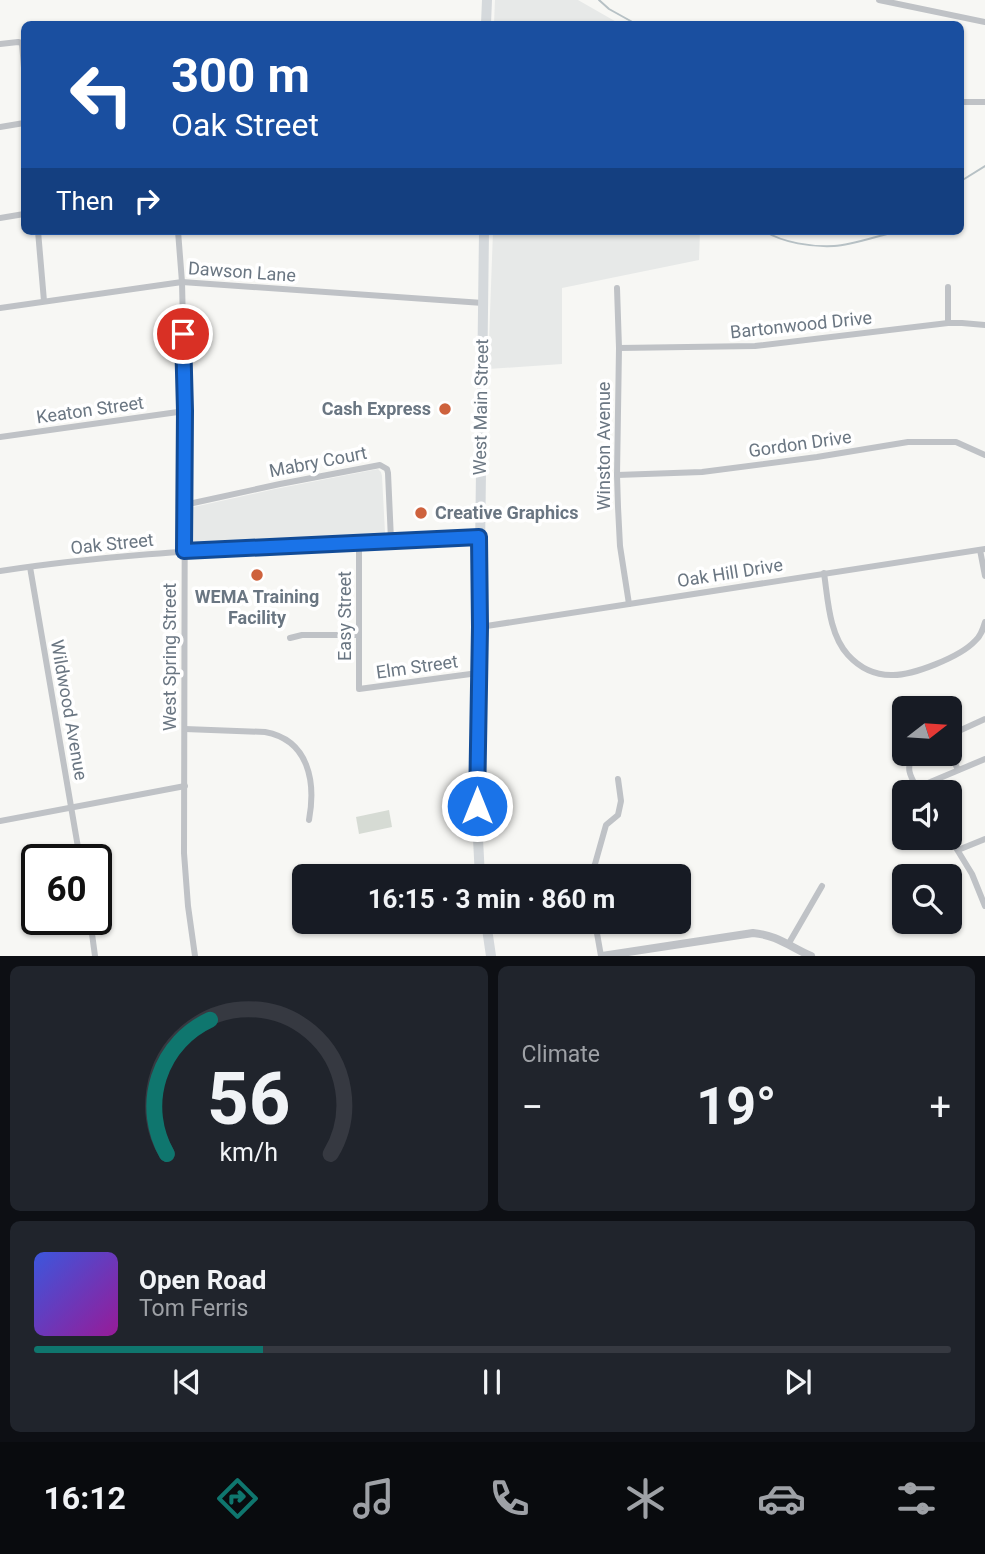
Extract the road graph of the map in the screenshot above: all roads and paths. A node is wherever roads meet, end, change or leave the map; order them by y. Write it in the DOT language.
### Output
graph roads {
  1 [pos="487,0"];
  2 [pos="879,0"];
  3 [pos="486,21"];
  4 [pos="985,22"];
  5 [pos="21,42"];
  6 [pos="0,44"];
  7 [pos="964,102"];
  8 [pos="985,103"];
  9 [pos="21,124"];
  10 [pos="0,127"];
  11 [pos="21,214"];
  12 [pos="0,218"];
  13 [pos="38,235"];
  14 [pos="177,235"];
  15 [pos="484,235"];
  16 [pos="182,282"];
  17 [pos="948,287"];
  18 [pos="617,288"];
  19 [pos="44,301"];
  20 [pos="483,303"];
  21 [pos="0,308"];
  22 [pos="948,323"];
  23 [pos="985,325"];
  24 [pos="619,348"];
  25 [pos="185,411"];
  26 [pos="0,437"];
  27 [pos="985,455"];
  28 [pos="617,475"];
  29 [pos="184,505"];
  30 [pos="479,537"];
  31 [pos="391,540"];
  32 [pos="359,542"];
  33 [pos="982,549"];
  34 [pos="184,551"];
  35 [pos="30,566"];
  36 [pos="0,571"];
  37 [pos="824,573"];
  38 [pos="985,576"];
  39 [pos="629,604"];
  40 [pos="985,622"];
  41 [pos="480,627"];
  42 [pos="359,635"];
  43 [pos="290,638"];
  44 [pos="478,673"];
  45 [pos="359,689"];
  46 [pos="985,719"];
  47 [pos="185,729"];
  48 [pos="962,730"];
  49 [pos="985,759"];
  50 [pos="956,766"];
  51 [pos="958,770"];
  52 [pos="618,779"];
  53 [pos="935,780"];
  54 [pos="184,786"];
  55 [pos="72,806"];
  56 [pos="309,820"];
  57 [pos="0,821"];
  58 [pos="985,839"];
  59 [pos="78,844"];
  60 [pos="962,848"];
  61 [pos="958,850"];
  62 [pos="479,864"];
  63 [pos="595,864"];
  64 [pos="822,886"];
  65 [pos="985,906"];
  66 [pos="488,934"];
  67 [pos="598,934"];
  68 [pos="92,935"];
  69 [pos="789,943"];
  70 [pos="95,956"];
  71 [pos="195,956"];
  72 [pos="491,956"];
  73 [pos="601,956"];
  74 [pos="811,956"];
  1 -- 3 [label="main road"];
  2 -- 4 [label="street"];
  5 -- 6 [label="street"];
  7 -- 8 [label="street"];
  9 -- 10 [label="street"];
  11 -- 12 [label="street"];
  13 -- 19 [label="street"];
  14 -- 16 [label="street, West Spring Street"];
  15 -- 20 [label="main road, West Main Street"];
  16 -- 19 [label="street, Dawson Lane"];
  16 -- 20 [label="street, Dawson Lane"];
  16 -- 25 [label="street, West Spring Street"];
  17 -- 22 [label="street"];
  18 -- 24 [label="street, Winston Avenue"];
  19 -- 21 [label="street, Dawson Lane"];
  20 -- 30 [label="main road, West Main Street"];
  22 -- 23 [label="street, Bartonwood Drive"];
  22 -- 24 [label="street, Bartonwood Drive"];
  24 -- 28 [label="street, Winston Avenue"];
  25 -- 26 [label="street, Keaton Street"];
  25 -- 29 [label="street, West Spring Street"];
  27 -- 28 [label="street, Gordon Drive"];
  28 -- 39 [label="street, Winston Avenue"];
  29 -- 31 [label="street, Mabry Court"];
  29 -- 34 [label="street, West Spring Street"];
  30 -- 31 [label="street, Oak Street"];
  30 -- 41 [label="main road, West Main Street"];
  31 -- 32 [label="street, Oak Street"];
  32 -- 34 [label="street, Oak Street"];
  32 -- 42 [label="street, Easy Street"];
  33 -- 37 [label="street, Oak Hill Drive"];
  33 -- 38 [label="street"];
  34 -- 35 [label="street, Oak Street"];
  34 -- 47 [label="street, West Spring Street"];
  35 -- 36 [label="street, Oak Street"];
  35 -- 55 [label="street, Wildwood Avenue"];
  37 -- 39 [label="street, Oak Hill Drive"];
  37 -- 40 [label="street"];
  39 -- 41 [label="street, Oak Hill Drive"];
  41 -- 44 [label="main road, West Main Street"];
  42 -- 43 [label="street"];
  42 -- 45 [label="street, Easy Street"];
  44 -- 45 [label="street, Elm Street"];
  44 -- 62 [label="main road, West Main Street"];
  46 -- 48 [label="street"];
  47 -- 54 [label="street, West Spring Street"];
  47 -- 56 [label="street"];
  49 -- 51 [label="street"];
  50 -- 51 [label="street"];
  51 -- 53 [label="street"];
  52 -- 63 [label="street"];
  54 -- 55 [label="street"];
  54 -- 71 [label="street, West Spring Street"];
  55 -- 57 [label="street"];
  55 -- 59 [label="street, Wildwood Avenue"];
  58 -- 60 [label="street"];
  61 -- 65 [label="street"];
  64 -- 69 [label="street"];
  66 -- 72 [label="main road"];
  67 -- 73 [label="street"];
  68 -- 70 [label="street"];
  69 -- 73 [label="street"];
  69 -- 74 [label="street"];
}
